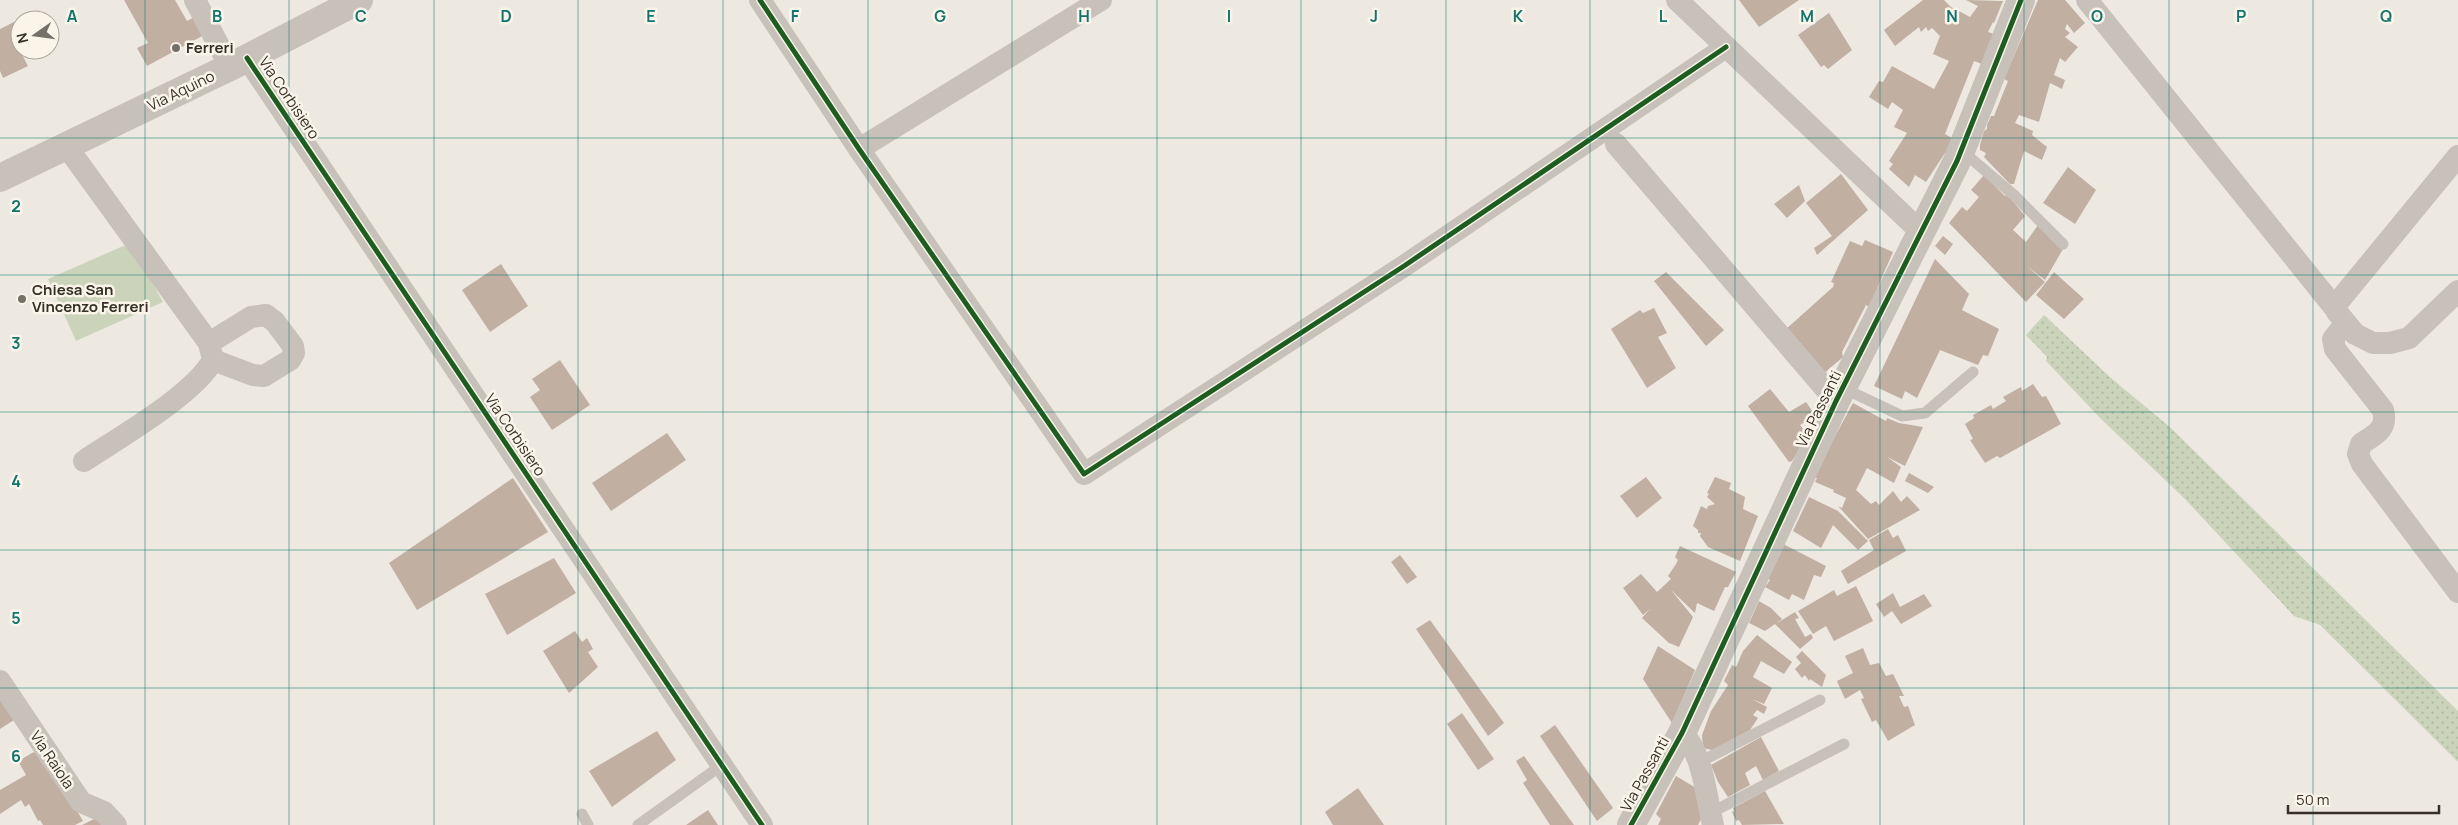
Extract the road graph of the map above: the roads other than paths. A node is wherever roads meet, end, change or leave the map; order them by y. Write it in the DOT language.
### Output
graph roads {
  1 [pos="195,0"];
  2 [pos="359,0"];
  3 [pos="760,0"];
  4 [pos="1101,0"];
  5 [pos="1677,0"];
  6 [pos="2021,0"];
  7 [pos="2087,0"];
  8 [pos="1726,47"];
  9 [pos="238,63"];
  10 [pos="1616,144"];
  11 [pos="67,147"];
  12 [pos="860,149"];
  13 [pos="1961,150"];
  14 [pos="2458,156"];
  15 [pos="0,178"];
  16 [pos="1921,232"];
  17 [pos="2064,244"];
  18 [pos="2458,291"];
  19 [pos="2340,315"];
  20 [pos="1973,372"];
  21 [pos="1840,394"];
  22 [pos="84,461"];
  23 [pos="2458,592"];
  24 [pos="0,681"];
  25 [pos="1820,700"];
  26 [pos="1682,733"];
  27 [pos="1844,744"];
  28 [pos="1698,762"];
  29 [pos="722,765"];
  30 [pos="582,814"];
  31 [pos="1711,818"];
  32 [pos="116,825"];
  33 [pos="588,825"];
  34 [pos="638,825"];
  35 [pos="762,825"];
  36 [pos="1631,825"];
  1 -- 9 [label="street, Via Corbisiero"];
  2 -- 9 [label="street, Via Aquino"];
  3 -- 12 [label="street"];
  4 -- 12 [label="street"];
  5 -- 8 [label="street"];
  6 -- 13 [label="street, Via Passanti"];
  7 -- 19 [label="street"];
  8 -- 12 [label="street"];
  8 -- 16 [label="street"];
  9 -- 11 [label="street, Via Aquino"];
  9 -- 29 [label="street, Via Corbisiero"];
  10 -- 21 [label="street"];
  11 -- 15 [label="street, Via Aquino"];
  11 -- 22 [label="street"];
  13 -- 16 [label="street, Via Passanti"];
  13 -- 17 [label="lane"];
  14 -- 19 [label="street"];
  16 -- 21 [label="street, Via Passanti"];
  18 -- 19 [label="street"];
  19 -- 23 [label="street"];
  20 -- 21 [label="lane"];
  21 -- 26 [label="street, Via Passanti"];
  24 -- 32 [label="street, Via Raiola"];
  25 -- 28 [label="lane"];
  26 -- 28 [label="street"];
  26 -- 36 [label="street, Via Passanti"];
  27 -- 31 [label="lane"];
  28 -- 31 [label="street"];
  29 -- 34 [label="lane"];
  29 -- 35 [label="street, Via Corbisiero"];
  30 -- 33 [label="lane"];
}
